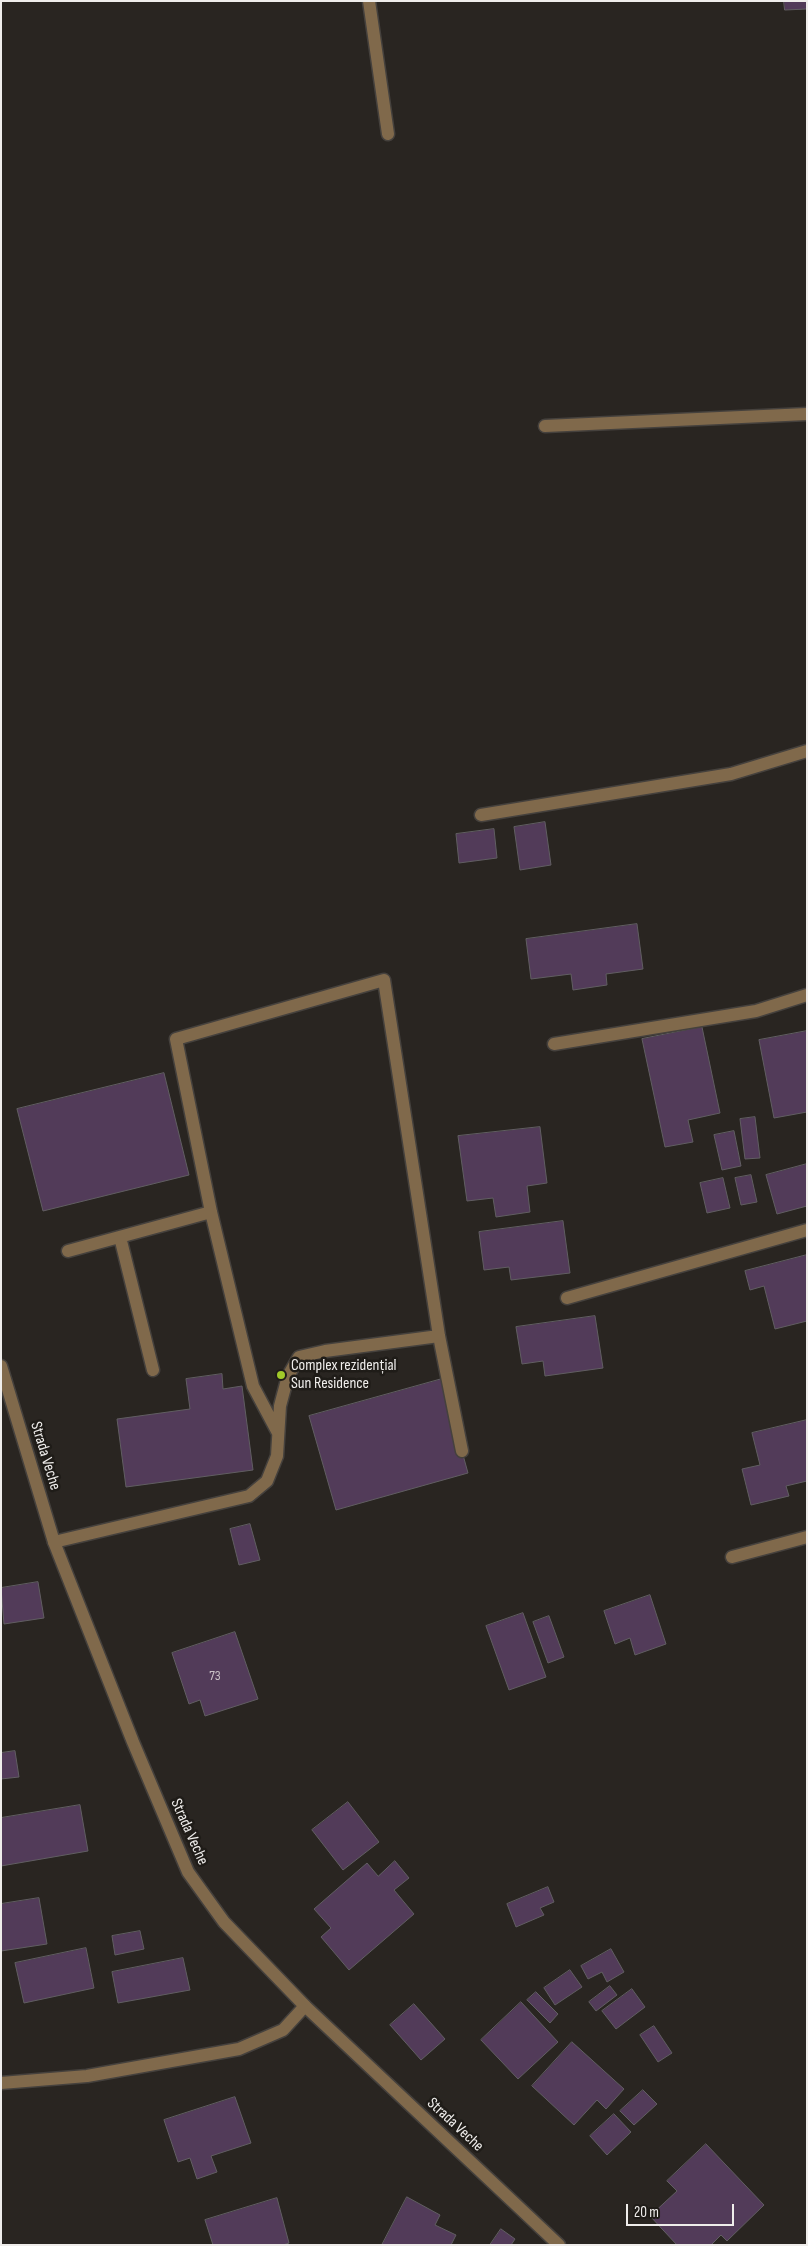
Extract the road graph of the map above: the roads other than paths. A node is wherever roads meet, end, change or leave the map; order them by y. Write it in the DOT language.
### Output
graph roads {
  1 [pos="369,1"];
  2 [pos="388,134"];
  3 [pos="807,414"];
  4 [pos="545,426"];
  5 [pos="807,751"];
  6 [pos="481,815"];
  7 [pos="807,995"];
  8 [pos="554,1044"];
  9 [pos="212,1212"];
  10 [pos="807,1230"];
  11 [pos="120,1237"];
  12 [pos="68,1251"];
  13 [pos="567,1298"];
  14 [pos="439,1336"];
  15 [pos="1,1366"];
  16 [pos="154,1370"];
  17 [pos="278,1433"];
  18 [pos="462,1451"];
  19 [pos="807,1537"];
  20 [pos="54,1542"];
  21 [pos="732,1558"];
  22 [pos="305,2006"];
  23 [pos="1,2083"];
  24 [pos="559,2245"];
  1 -- 2 [label="street"];
  3 -- 4 [label="street"];
  5 -- 6 [label="street"];
  7 -- 8 [label="street"];
  9 -- 11 [label="street"];
  9 -- 14 [label="street"];
  9 -- 17 [label="street"];
  10 -- 13 [label="street"];
  11 -- 12 [label="street"];
  11 -- 16 [label="street"];
  14 -- 17 [label="street"];
  14 -- 18 [label="street"];
  15 -- 20 [label="street, Strada Veche"];
  17 -- 20 [label="street"];
  19 -- 21 [label="street"];
  20 -- 22 [label="street, Strada Veche"];
  22 -- 23 [label="street"];
  22 -- 24 [label="street, Strada Veche"];
}
